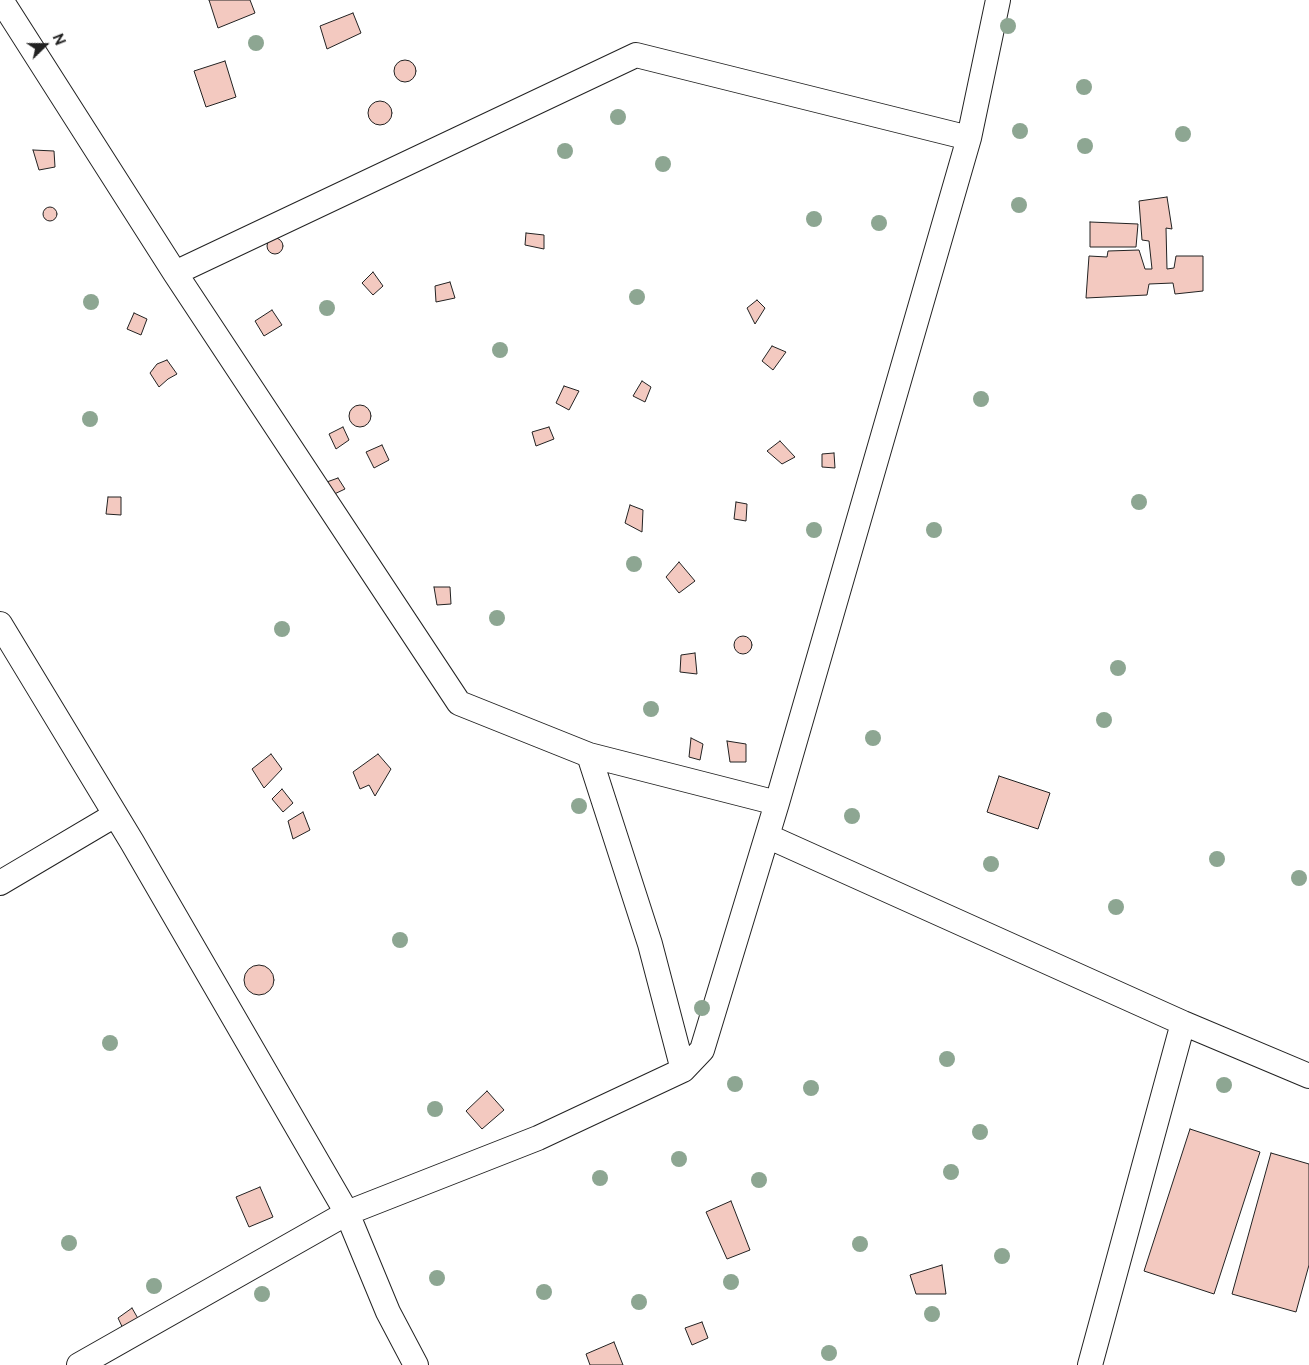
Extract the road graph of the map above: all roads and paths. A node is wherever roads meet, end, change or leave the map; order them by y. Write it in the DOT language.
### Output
graph roads {
  1 [pos="1,0"];
  2 [pos="998,0"];
  3 [pos="969,138"];
  4 [pos="175,272"];
  5 [pos="0,624"];
  6 [pos="589,755"];
  7 [pos="777,803"];
  8 [pos="115,815"];
  9 [pos="767,836"];
  10 [pos="0,882"];
  11 [pos="1183,1022"];
  12 [pos="683,1070"];
  13 [pos="1309,1076"];
  14 [pos="347,1212"];
  15 [pos="79,1365"];
  16 [pos="416,1365"];
  17 [pos="1090,1365"];
  1 -- 4 [label="street"];
  2 -- 3 [label="street"];
  3 -- 4 [label="street"];
  3 -- 7 [label="street"];
  4 -- 6 [label="street"];
  5 -- 8 [label="street"];
  6 -- 7 [label="street"];
  6 -- 12 [label="street"];
  7 -- 9 [label="street"];
  8 -- 10 [label="street"];
  8 -- 14 [label="street"];
  9 -- 11 [label="street"];
  9 -- 12 [label="street"];
  11 -- 13 [label="street"];
  11 -- 17 [label="street"];
  12 -- 14 [label="street"];
  14 -- 15 [label="street"];
  14 -- 16 [label="street"];
}
